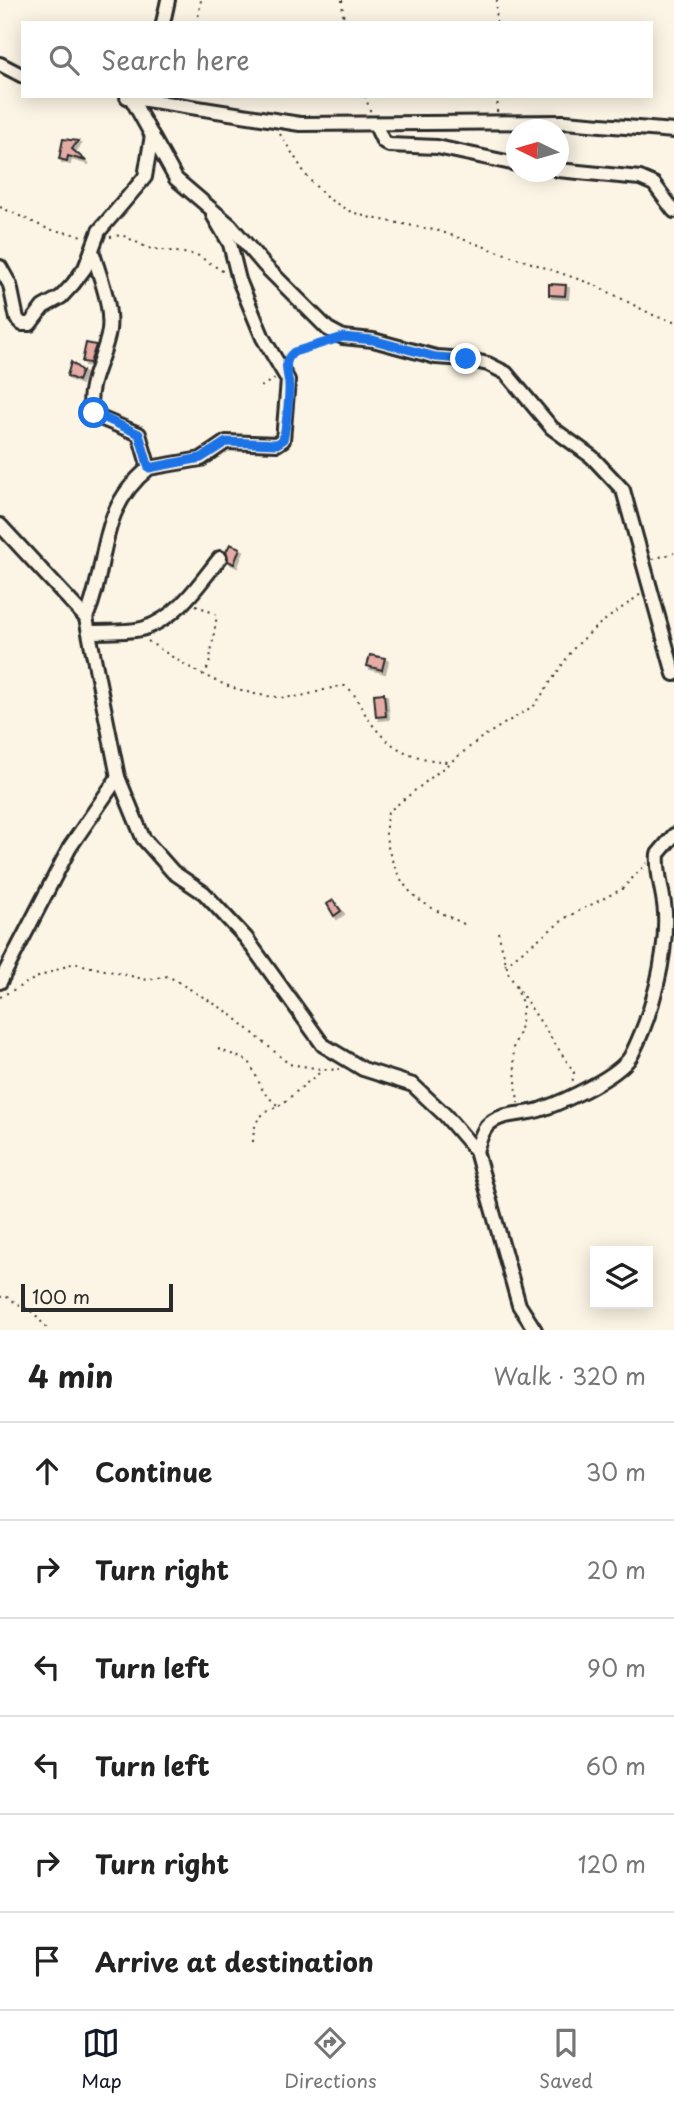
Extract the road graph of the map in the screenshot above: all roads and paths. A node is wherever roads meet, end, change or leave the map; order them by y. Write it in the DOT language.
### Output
graph roads {
  1 [pos="168,0"];
  2 [pos="201,0"];
  3 [pos="342,0"];
  4 [pos="498,0"];
  5 [pos="163,21"];
  6 [pos="197,21"];
  7 [pos="344,21"];
  8 [pos="496,21"];
  9 [pos="0,64"];
  10 [pos="21,75"];
  11 [pos="129,98"];
  12 [pos="134,98"];
  13 [pos="366,98"];
  14 [pos="498,98"];
  15 [pos="272,121"];
  16 [pos="496,123"];
  17 [pos="375,124"];
  18 [pos="674,131"];
  19 [pos="152,135"];
  20 [pos="506,162"];
  21 [pos="569,171"];
  22 [pos="205,203"];
  23 [pos="0,207"];
  24 [pos="674,211"];
  25 [pos="96,236"];
  26 [pos="92,250"];
  27 [pos="0,267"];
  28 [pos="239,280"];
  29 [pos="674,321"];
  30 [pos="343,337"];
  31 [pos="285,372"];
  32 [pos="261,387"];
  33 [pos="149,468"];
  34 [pos="0,525"];
  35 [pos="674,553"];
  36 [pos="220,558"];
  37 [pos="642,563"];
  38 [pos="650,587"];
  39 [pos="186,601"];
  40 [pos="86,618"];
  41 [pos="90,632"];
  42 [pos="141,636"];
  43 [pos="674,674"];
  44 [pos="204,676"];
  45 [pos="450,762"];
  46 [pos="118,777"];
  47 [pos="674,835"];
  48 [pos="658,854"];
  49 [pos="464,924"];
  50 [pos="498,932"];
  51 [pos="505,966"];
  52 [pos="0,982"];
  53 [pos="516,985"];
  54 [pos="0,998"];
  55 [pos="218,1049"];
  56 [pos="355,1065"];
  57 [pos="324,1070"];
  58 [pos="559,1102"];
  59 [pos="278,1105"];
  60 [pos="519,1113"];
  61 [pos="253,1142"];
  62 [pos="476,1151"];
  63 [pos="0,1297"];
  64 [pos="49,1330"];
  65 [pos="536,1330"];
  1 -- 5 [label="street"];
  2 -- 6 [label="path"];
  3 -- 7 [label="path"];
  4 -- 8 [label="path"];
  9 -- 10 [label="street"];
  11 -- 19 [label="street"];
  12 -- 15 [label="street"];
  13 -- 17 [label="path"];
  14 -- 16 [label="path"];
  15 -- 17 [label="street"];
  15 -- 29 [label="path"];
  16 -- 17 [label="street"];
  16 -- 18 [label="street"];
  17 -- 20 [label="street"];
  19 -- 22 [label="street"];
  19 -- 25 [label="street"];
  21 -- 24 [label="street"];
  22 -- 28 [label="street"];
  22 -- 30 [label="street"];
  23 -- 25 [label="path"];
  25 -- 26 [label="street"];
  25 -- 28 [label="path"];
  26 -- 27 [label="street"];
  26 -- 33 [label="street"];
  28 -- 31 [label="street"];
  30 -- 31 [label="path"];
  30 -- 37 [label="street"];
  31 -- 32 [label="path"];
  31 -- 33 [label="street"];
  33 -- 40 [label="street"];
  34 -- 40 [label="street"];
  35 -- 37 [label="path"];
  36 -- 39 [label="street"];
  37 -- 38 [label="street"];
  38 -- 43 [label="street"];
  38 -- 45 [label="path"];
  39 -- 41 [label="street"];
  39 -- 44 [label="path"];
  40 -- 41 [label="street"];
  41 -- 46 [label="street"];
  42 -- 44 [label="path"];
  44 -- 45 [label="path"];
  45 -- 49 [label="path"];
  46 -- 52 [label="street"];
  46 -- 56 [label="street"];
  47 -- 48 [label="street"];
  48 -- 51 [label="path"];
  48 -- 58 [label="street"];
  50 -- 51 [label="path"];
  51 -- 53 [label="path"];
  53 -- 58 [label="path"];
  53 -- 60 [label="path"];
  54 -- 57 [label="path"];
  55 -- 59 [label="path"];
  56 -- 57 [label="path"];
  56 -- 62 [label="street"];
  57 -- 59 [label="path"];
  58 -- 60 [label="street"];
  59 -- 61 [label="path"];
  60 -- 62 [label="street"];
  62 -- 65 [label="street"];
  63 -- 64 [label="path"];
}
